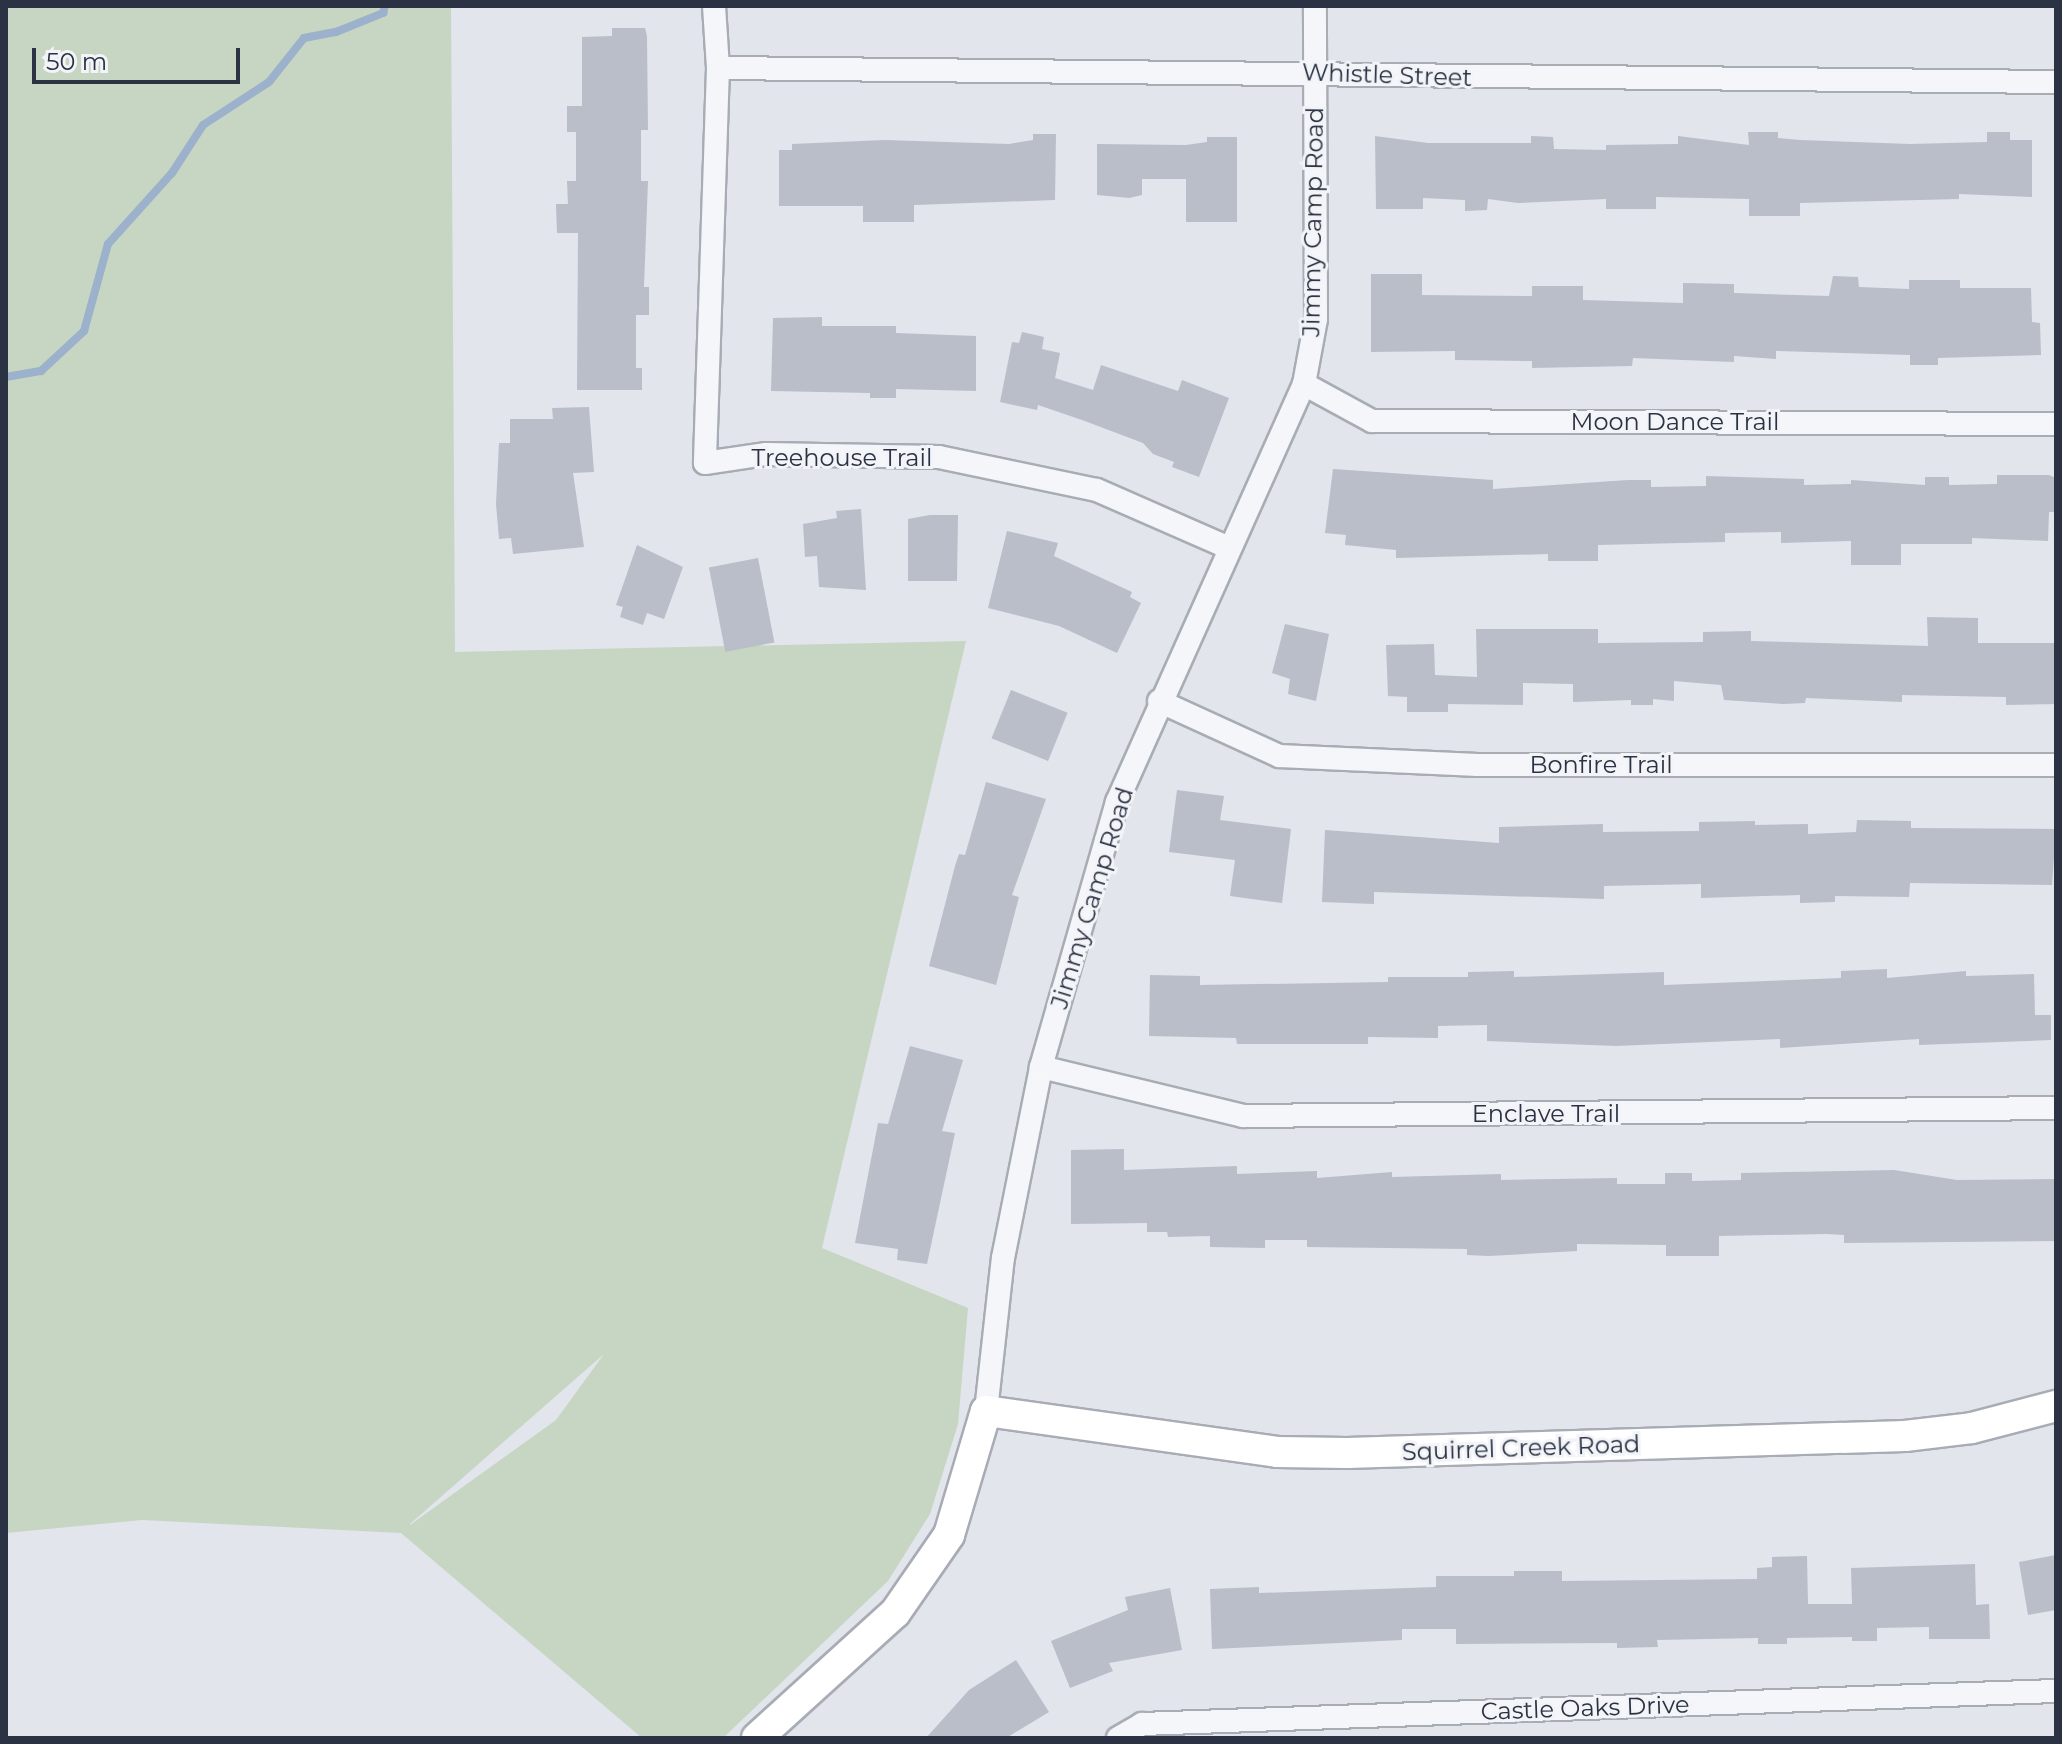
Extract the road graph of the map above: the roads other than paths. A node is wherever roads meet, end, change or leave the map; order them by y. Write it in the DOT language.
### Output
graph roads {
  1 [pos="714,6"];
  2 [pos="1315,6"];
  3 [pos="718,68"];
  4 [pos="1315,71"];
  5 [pos="2056,82"];
  6 [pos="1304,384"];
  7 [pos="2056,424"];
  8 [pos="1229,548"];
  9 [pos="1159,701"];
  10 [pos="2056,765"];
  11 [pos="1041,1067"];
  12 [pos="2056,1108"];
  13 [pos="2056,1406"];
  14 [pos="986,1411"];
  15 [pos="2056,1691"];
  16 [pos="757,1738"];
  17 [pos="1118,1738"];
  1 -- 3 [label="street, Treehouse Trail"];
  2 -- 4 [label="street, Jimmy Camp Road"];
  3 -- 4 [label="street, Whistle Street"];
  3 -- 8 [label="street, Treehouse Trail"];
  4 -- 5 [label="street, Whistle Street"];
  4 -- 6 [label="street, Jimmy Camp Road"];
  6 -- 7 [label="street, Moon Dance Trail"];
  6 -- 8 [label="street, Jimmy Camp Road"];
  8 -- 9 [label="street, Jimmy Camp Road"];
  9 -- 10 [label="street, Bonfire Trail"];
  9 -- 11 [label="street, Jimmy Camp Road"];
  11 -- 12 [label="street, Enclave Trail"];
  11 -- 14 [label="street, Jimmy Camp Road"];
  13 -- 14 [label="street, Squirrel Creek Road"];
  14 -- 16 [label="street, Jimmy Camp Road"];
  15 -- 17 [label="street, Castle Oaks Drive"];
}
